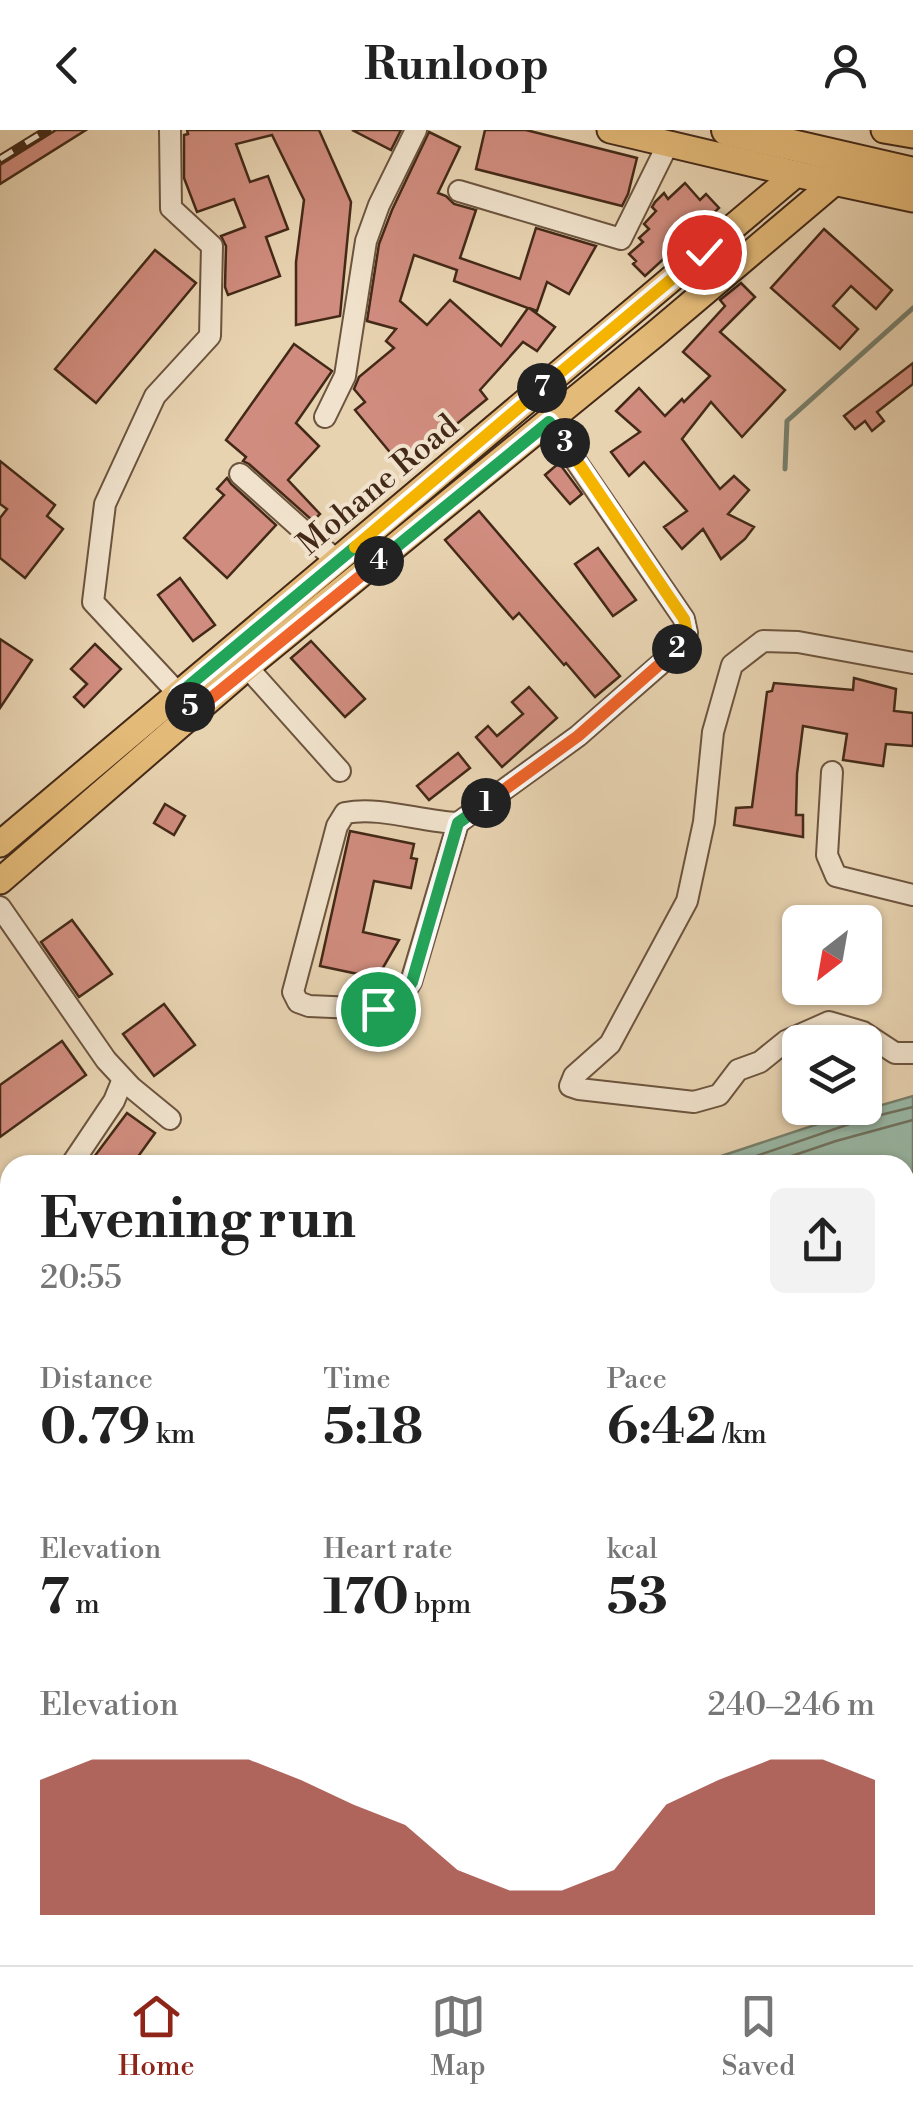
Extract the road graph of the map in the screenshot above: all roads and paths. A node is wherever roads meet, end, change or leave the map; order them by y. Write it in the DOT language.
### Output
graph roads {
  1 [pos="170,130"];
  2 [pos="416,130"];
  3 [pos="610,130"];
  4 [pos="727,130"];
  5 [pos="795,130"];
  6 [pos="903,137"];
  7 [pos="675,145"];
  8 [pos="913,172"];
  9 [pos="796,174"];
  10 [pos="836,182"];
  11 [pos="460,191"];
  12 [pos="913,199"];
  13 [pos="640,221"];
  14 [pos="324,417"];
  15 [pos="549,422"];
  16 [pos="240,474"];
  17 [pos="337,562"];
  18 [pos="913,663"];
  19 [pos="247,668"];
  20 [pos="187,703"];
  21 [pos="340,771"];
  22 [pos="832,772"];
  23 [pos="458,823"];
  24 [pos="0,844"];
  25 [pos="0,881"];
  26 [pos="913,895"];
  27 [pos="0,907"];
  28 [pos="913,1053"];
  29 [pos="123,1080"];
  30 [pos="170,1119"];
  31 [pos="78,1155"];
  1 -- 20 [label="street"];
  2 -- 14 [label="street"];
  3 -- 7 [label="main road"];
  4 -- 8 [label="highway"];
  5 -- 6 [label="highway"];
  7 -- 9 [label="main road"];
  7 -- 11 [label="street"];
  7 -- 13 [label="street"];
  9 -- 10 [label="main road"];
  9 -- 17 [label="main road, Mohane Road"];
  10 -- 12 [label="main road"];
  10 -- 15 [label="main road, Mohane Road"];
  15 -- 19 [label="main road, Mohane Road"];
  15 -- 23 [label="street"];
  16 -- 17 [label="street"];
  17 -- 20 [label="main road, Mohane Road"];
  18 -- 28 [label="street"];
  19 -- 20 [label="main road, Mohane Road"];
  19 -- 21 [label="street"];
  20 -- 24 [label="main road, Mohane Road"];
  20 -- 25 [label="main road, Mohane Road"];
  22 -- 26 [label="street"];
  23 -- 23 [label="street"];
  27 -- 29 [label="street"];
  29 -- 30 [label="street"];
  29 -- 31 [label="street"];
}
